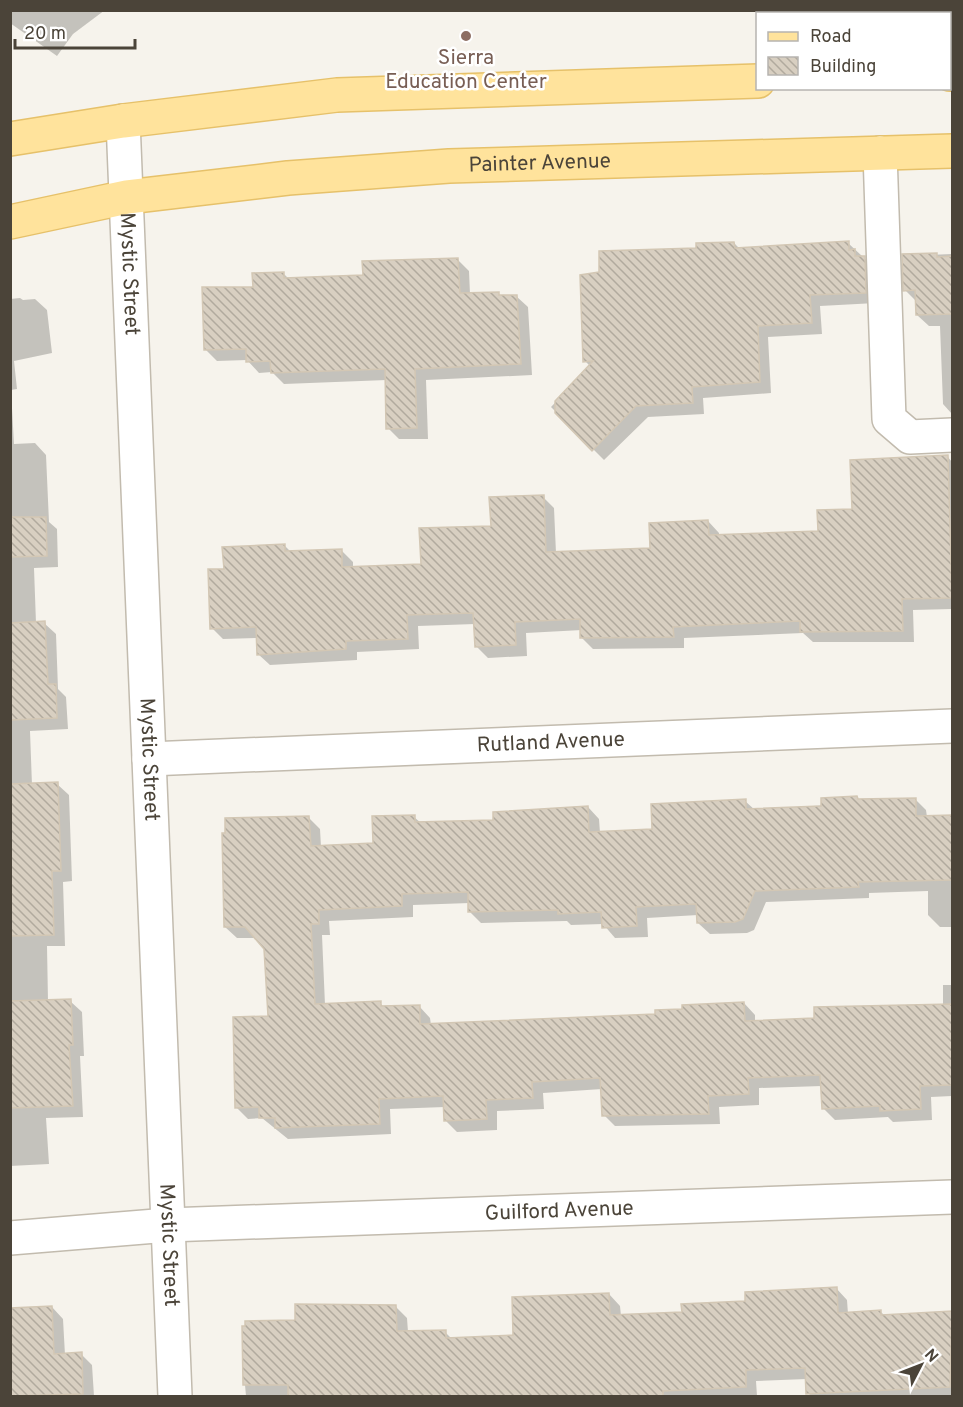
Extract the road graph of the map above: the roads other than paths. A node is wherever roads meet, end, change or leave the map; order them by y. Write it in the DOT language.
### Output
graph roads {
  1 [pos="756,81"];
  2 [pos="123,121"];
  3 [pos="10,139"];
  4 [pos="952,151"];
  5 [pos="880,153"];
  6 [pos="127,197"];
  7 [pos="10,222"];
  8 [pos="952,435"];
  9 [pos="952,726"];
  10 [pos="150,759"];
  11 [pos="952,1197"];
  12 [pos="168,1225"];
  13 [pos="10,1238"];
  14 [pos="175,1396"];
  1 -- 2 [label="main road"];
  2 -- 3 [label="main road"];
  2 -- 6 [label="street, Mystic Street"];
  4 -- 5 [label="main road, Painter Avenue"];
  5 -- 6 [label="main road, Painter Avenue"];
  5 -- 8 [label="street"];
  6 -- 7 [label="main road, Painter Avenue"];
  6 -- 10 [label="street, Mystic Street"];
  9 -- 10 [label="street, Rutland Avenue"];
  10 -- 12 [label="street, Mystic Street"];
  11 -- 12 [label="street, Guilford Avenue"];
  12 -- 13 [label="street, Guilford Avenue"];
  12 -- 14 [label="street, Mystic Street"];
}
